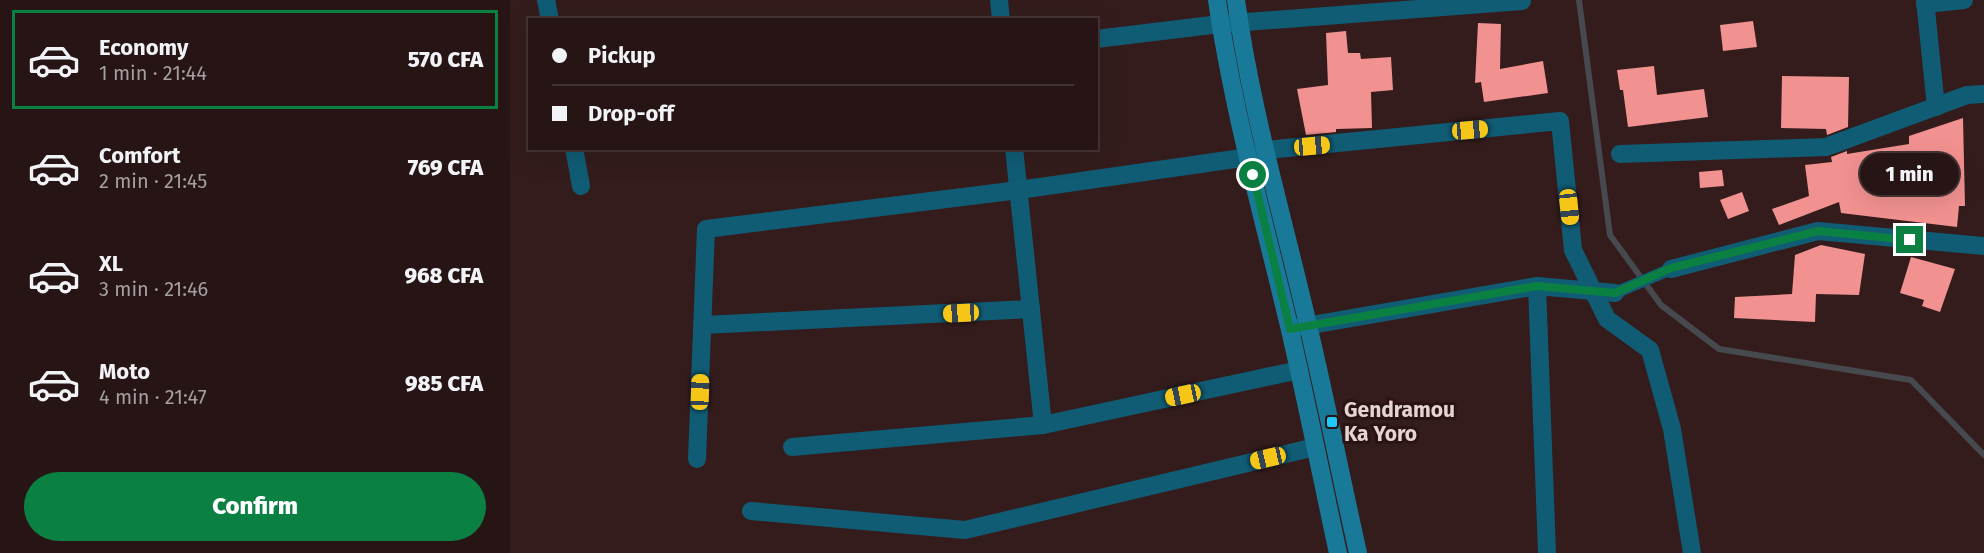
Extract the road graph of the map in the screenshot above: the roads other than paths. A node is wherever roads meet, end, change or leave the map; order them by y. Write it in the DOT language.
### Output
graph roads {
  1 [pos="546,0"];
  2 [pos="999,0"];
  3 [pos="1217,0"];
  4 [pos="1236,0"];
  5 [pos="1964,0"];
  6 [pos="1522,1"];
  7 [pos="1925,2"];
  8 [pos="550,18"];
  9 [pos="1001,18"];
  10 [pos="1239,23"];
  11 [pos="1220,24"];
  12 [pos="1098,39"];
  13 [pos="1984,94"];
  14 [pos="1936,107"];
  15 [pos="574,150"];
  16 [pos="1014,150"];
  17 [pos="1266,150"];
  18 [pos="1620,154"];
  19 [pos="1248,157"];
  20 [pos="580,186"];
  21 [pos="1019,190"];
  22 [pos="1984,246"];
  23 [pos="1671,268"];
  24 [pos="1537,286"];
  25 [pos="1593,291"];
  26 [pos="1615,293"];
  27 [pos="1031,309"];
  28 [pos="703,325"];
  29 [pos="1308,325"];
  30 [pos="1290,329"];
  31 [pos="1299,370"];
  32 [pos="1043,425"];
  33 [pos="792,447"];
  34 [pos="1315,447"];
  35 [pos="697,459"];
  36 [pos="751,511"];
  37 [pos="1338,553"];
  38 [pos="1358,553"];
  39 [pos="1547,553"];
  40 [pos="1692,553"];
  1 -- 8 [label="street"];
  2 -- 9 [label="street"];
  3 -- 11 [label="main road"];
  4 -- 10 [label="main road"];
  5 -- 7 [label="street"];
  6 -- 10 [label="street"];
  7 -- 14 [label="street"];
  10 -- 11 [label="street"];
  10 -- 17 [label="main road"];
  11 -- 12 [label="street"];
  11 -- 19 [label="main road"];
  13 -- 14 [label="street"];
  14 -- 18 [label="street"];
  15 -- 20 [label="street"];
  16 -- 21 [label="street"];
  17 -- 19 [label="street"];
  17 -- 25 [label="street"];
  17 -- 29 [label="main road"];
  19 -- 21 [label="street"];
  19 -- 30 [label="main road"];
  21 -- 27 [label="street"];
  21 -- 28 [label="street"];
  22 -- 23 [label="street"];
  23 -- 26 [label="lane"];
  24 -- 25 [label="street"];
  24 -- 29 [label="street"];
  24 -- 39 [label="street"];
  25 -- 26 [label="street"];
  25 -- 40 [label="street"];
  27 -- 28 [label="street"];
  27 -- 32 [label="street"];
  28 -- 35 [label="street"];
  29 -- 30 [label="street"];
  29 -- 38 [label="main road"];
  30 -- 31 [label="main road"];
  31 -- 32 [label="street"];
  31 -- 34 [label="main road"];
  32 -- 33 [label="street"];
  34 -- 36 [label="street"];
  34 -- 37 [label="main road"];
}
